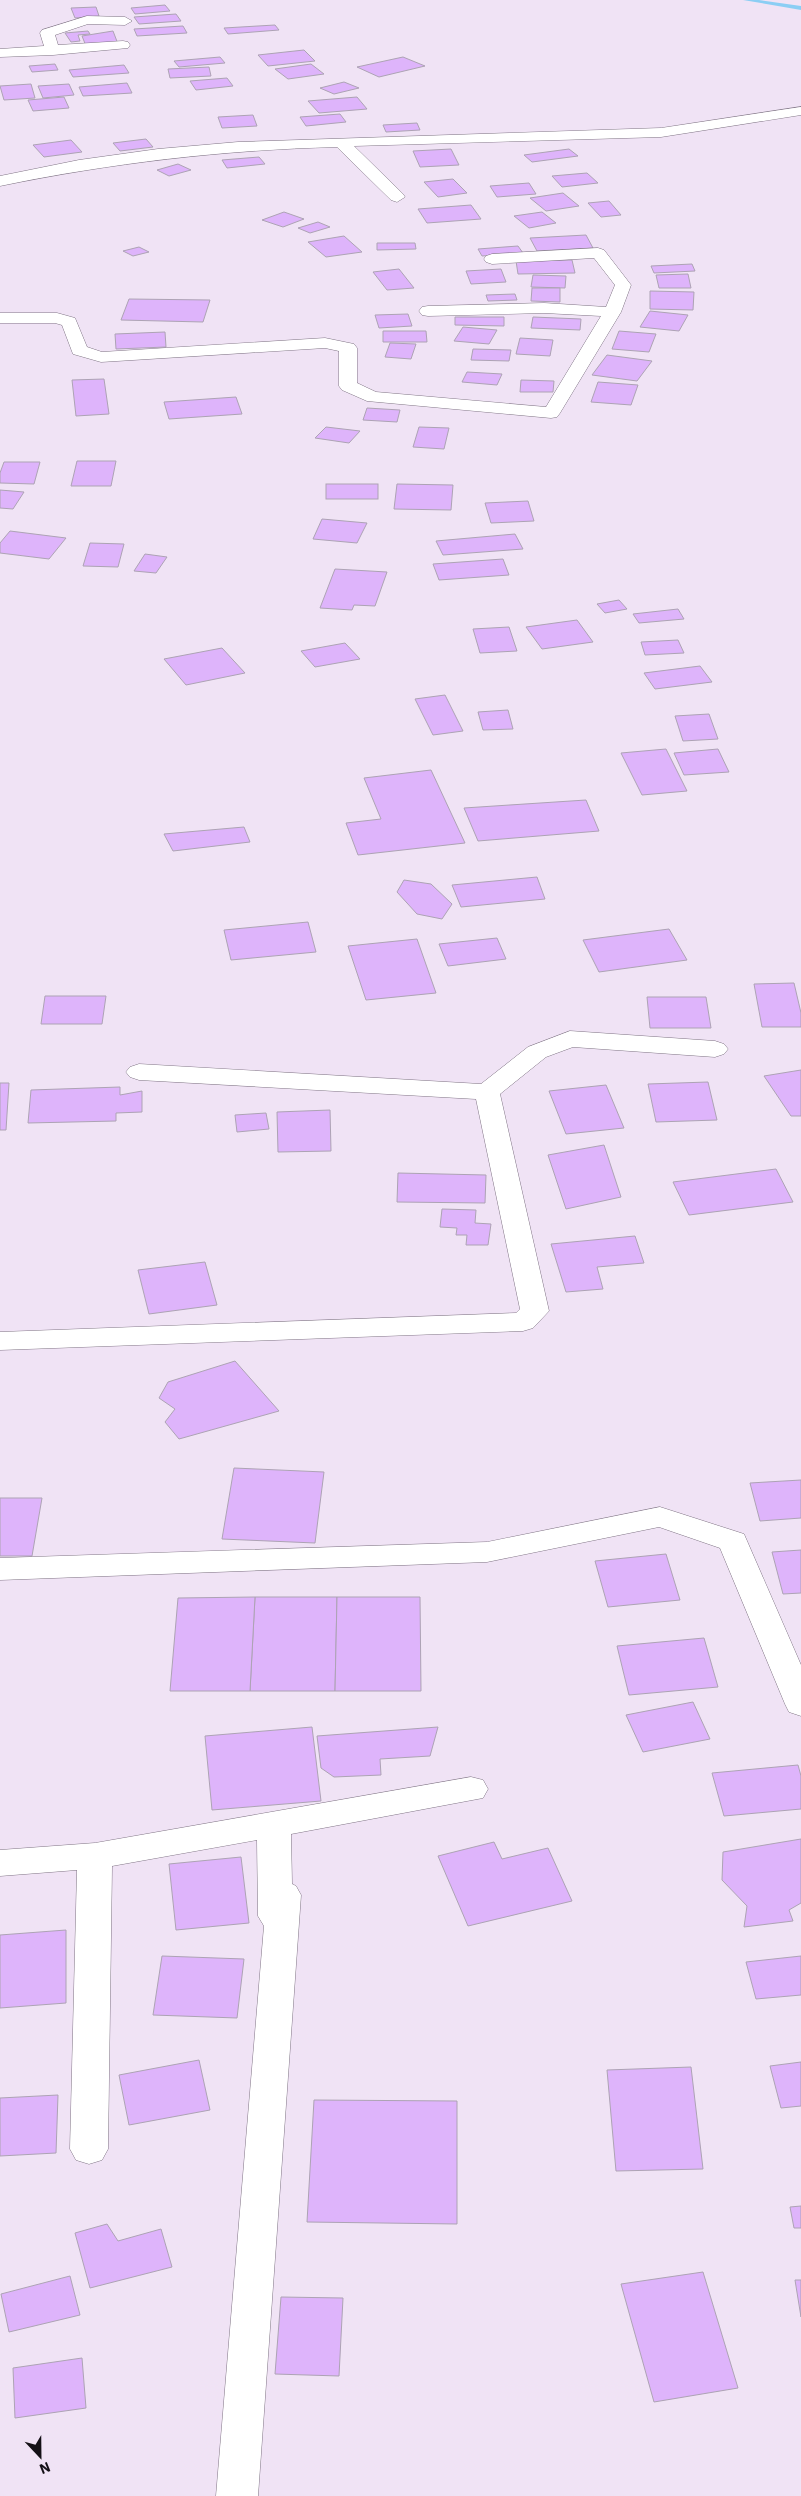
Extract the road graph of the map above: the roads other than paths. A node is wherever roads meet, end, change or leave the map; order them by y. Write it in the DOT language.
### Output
graph roads {
  1 [pos="125,21"];
  2 [pos="123,45"];
  3 [pos="53,50"];
  4 [pos="0,54"];
  5 [pos="801,111"];
  6 [pos="342,143"];
  7 [pos="0,181"];
  8 [pos="398,197"];
  9 [pos="492,259"];
  10 [pos="428,311"];
  11 [pos="612,312"];
  12 [pos="0,318"];
  13 [pos="715,1049"];
  14 [pos="139,1072"];
  15 [pos="487,1092"];
  16 [pos="0,1341"];
  17 [pos="0,1569"];
  18 [pos="801,1704"];
  19 [pos="471,1788"];
  20 [pos="274,1825"];
  21 [pos="95,1856"];
  22 [pos="0,1863"];
  23 [pos="284,1895"];
  24 [pos="276,1990"];
  25 [pos="89,2149"];
  26 [pos="237,2496"];
  1 -- 3 [label="street"];
  2 -- 3 [label="street"];
  3 -- 4 [label="street"];
  5 -- 6 [label="street"];
  6 -- 7 [label="street"];
  6 -- 8 [label="street"];
  9 -- 11 [label="street"];
  10 -- 11 [label="street"];
  11 -- 12 [label="street"];
  13 -- 15 [label="street"];
  14 -- 15 [label="street"];
  15 -- 16 [label="street"];
  17 -- 18 [label="street"];
  19 -- 20 [label="street"];
  20 -- 21 [label="street"];
  20 -- 24 [label="street"];
  21 -- 22 [label="street"];
  21 -- 25 [label="street"];
  23 -- 24 [label="street"];
  24 -- 26 [label="street"];
}
